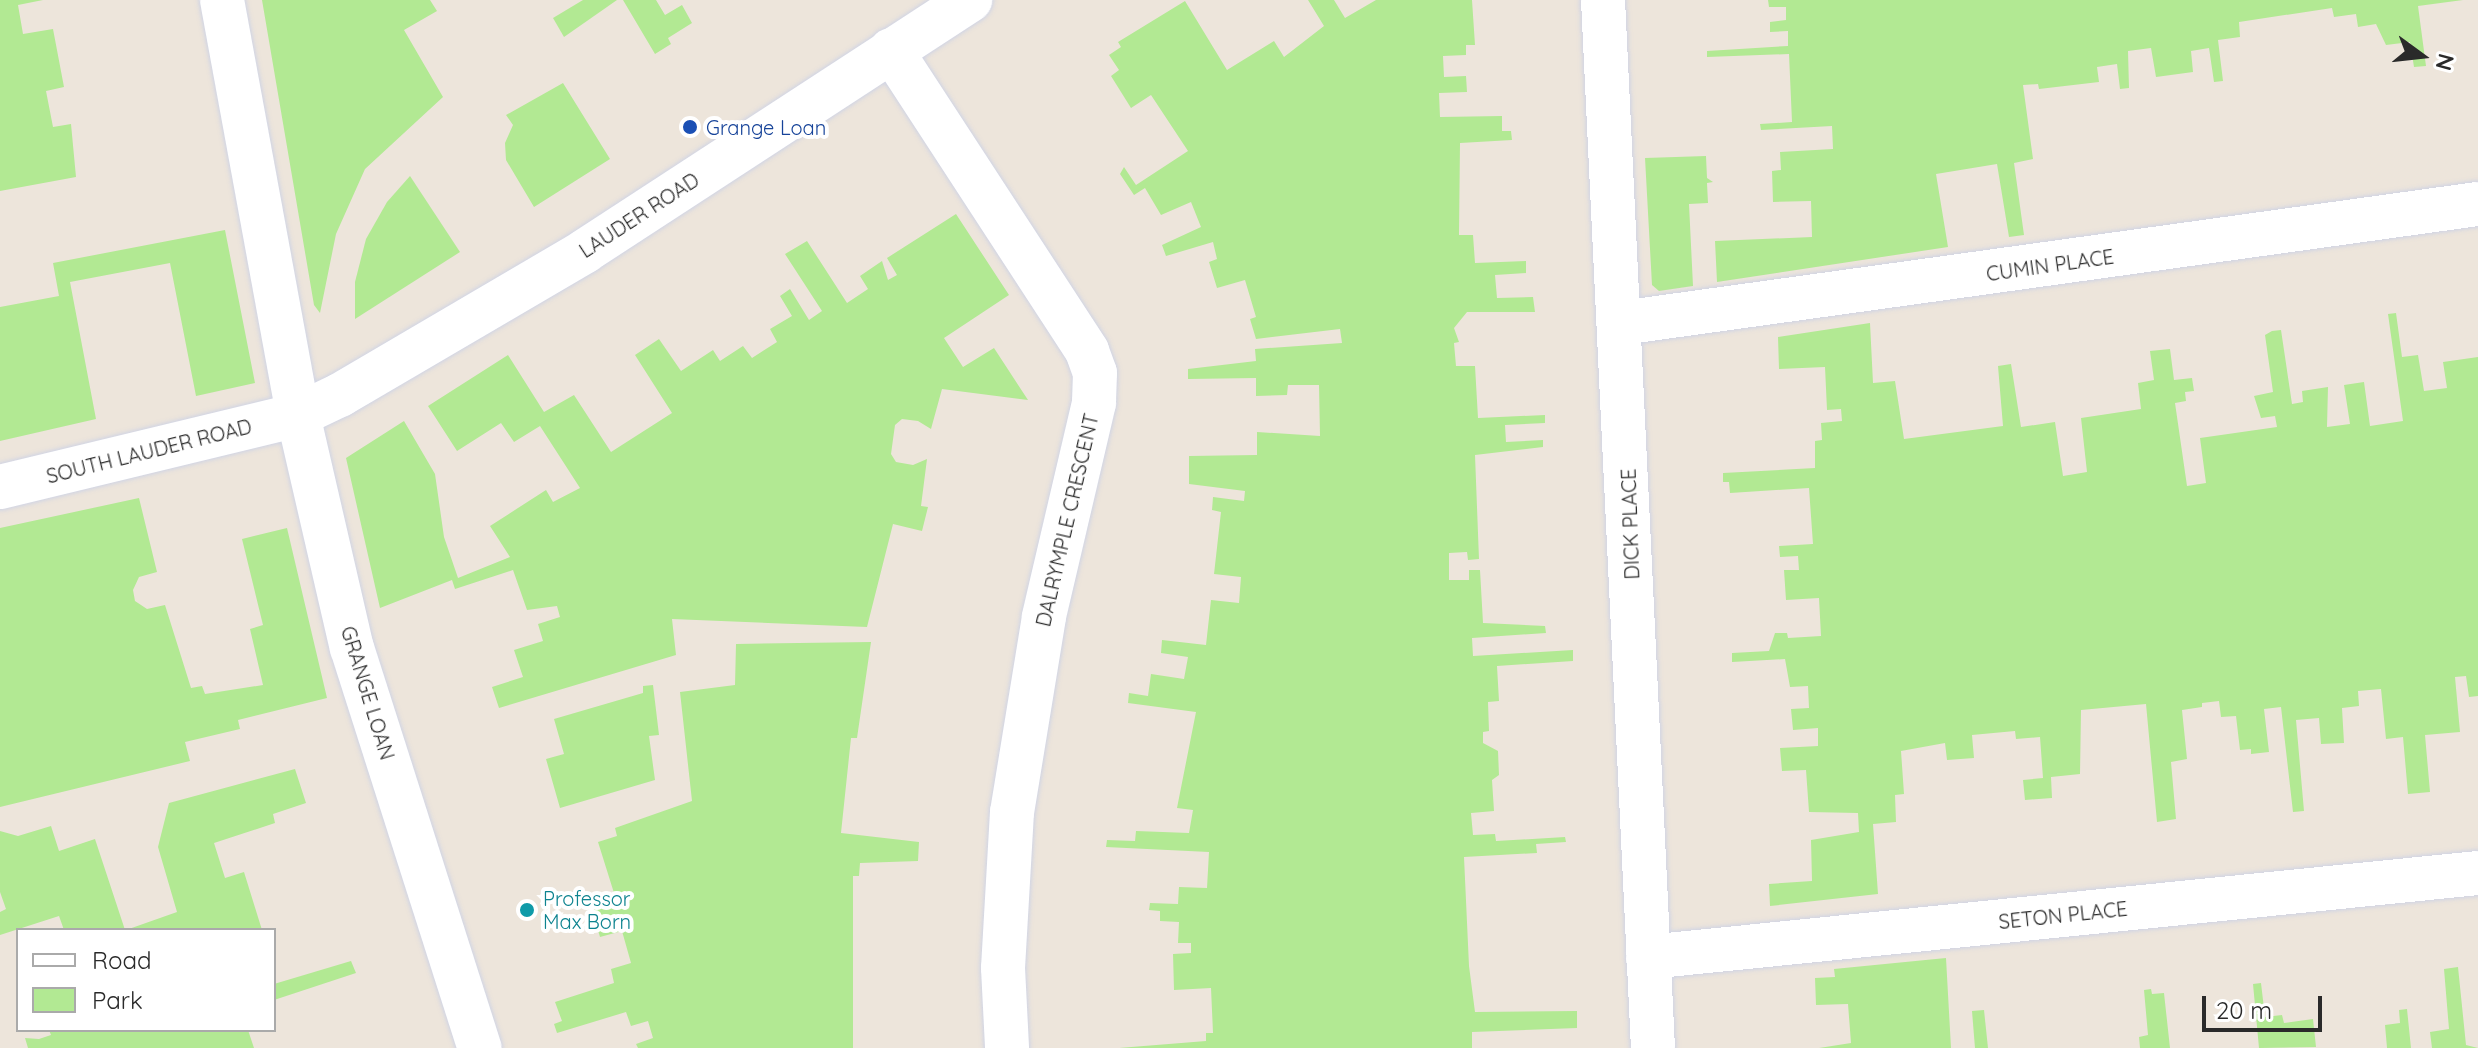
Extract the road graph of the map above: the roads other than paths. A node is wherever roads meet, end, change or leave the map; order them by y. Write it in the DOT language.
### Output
graph roads {
  1 [pos="222,0"];
  2 [pos="970,0"];
  3 [pos="1603,0"];
  4 [pos="891,50"];
  5 [pos="2478,204"];
  6 [pos="1621,323"];
  7 [pos="298,415"];
  8 [pos="0,487"];
  9 [pos="2478,873"];
  10 [pos="1648,957"];
  11 [pos="480,1048"];
  12 [pos="1007,1048"];
  13 [pos="1653,1048"];
  1 -- 7 [label="street, GRANGE LOAN"];
  2 -- 4 [label="street, LAUDER ROAD"];
  3 -- 6 [label="street, DICK PLACE"];
  4 -- 7 [label="street, LAUDER ROAD"];
  4 -- 12 [label="street, DALRYMPLE CRESCENT"];
  5 -- 6 [label="street, CUMIN PLACE"];
  6 -- 10 [label="street, DICK PLACE"];
  7 -- 8 [label="street, SOUTH LAUDER ROAD"];
  7 -- 11 [label="street, GRANGE LOAN"];
  9 -- 10 [label="street, SETON PLACE"];
  10 -- 13 [label="street, DICK PLACE"];
}
